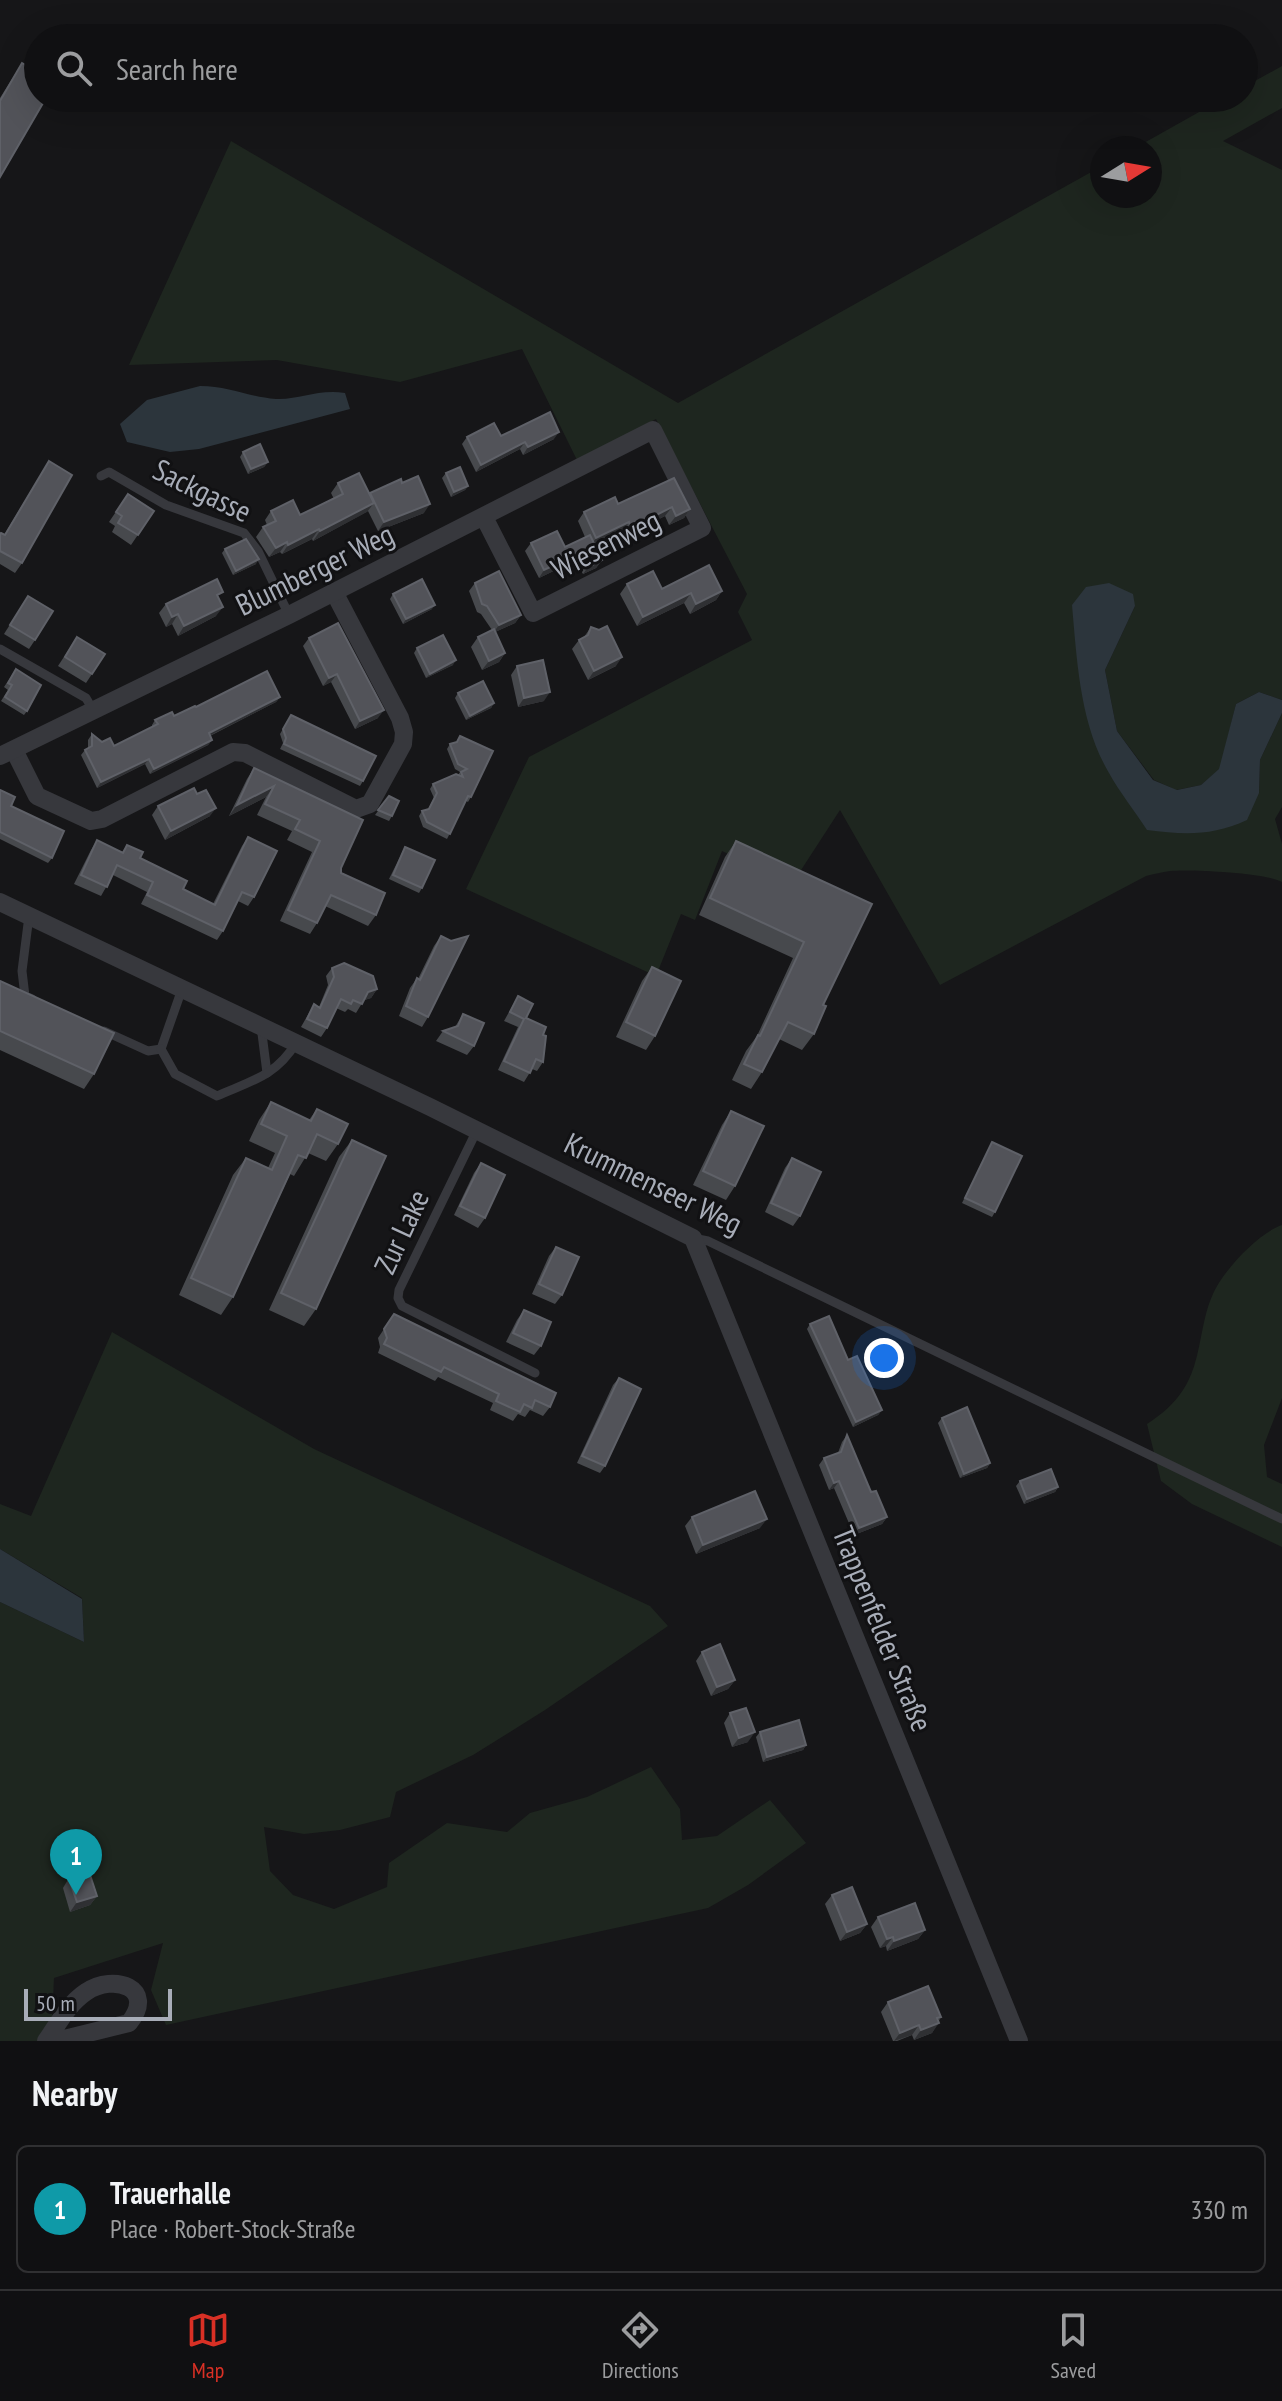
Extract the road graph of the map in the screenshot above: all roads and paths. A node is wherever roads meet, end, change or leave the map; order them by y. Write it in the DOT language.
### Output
graph roads {
  1 [pos="653,430"];
  2 [pos="101,476"];
  3 [pos="484,517"];
  4 [pos="334,592"];
  5 [pos="289,615"];
  6 [pos="0,649"];
  7 [pos="93,710"];
  8 [pos="7,753"];
  9 [pos="0,902"];
  10 [pos="29,916"];
  11 [pos="182,989"];
  12 [pos="39,1002"];
  13 [pos="261,1026"];
  14 [pos="93,1027"];
  15 [pos="296,1043"];
  16 [pos="161,1049"];
  17 [pos="267,1073"];
  18 [pos="477,1130"];
  19 [pos="693,1238"];
  20 [pos="535,1373"];
  21 [pos="1282,1519"];
  22 [pos="46,2041"];
  23 [pos="56,2041"];
  24 [pos="1019,2041"];
  1 -- 3 [label="street, Blumberger Weg"];
  1 -- 3 [label="street, Wiesenweg"];
  2 -- 5 [label="lane, Sackgasse"];
  3 -- 4 [label="street, Blumberger Weg"];
  4 -- 5 [label="street, Blumberger Weg"];
  4 -- 8 [label="street"];
  5 -- 7 [label="street, Blumberger Weg"];
  6 -- 7 [label="lane"];
  7 -- 8 [label="street, Blumberger Weg"];
  9 -- 10 [label="street, Krummenseer Weg"];
  10 -- 11 [label="street, Krummenseer Weg"];
  10 -- 12 [label="lane"];
  11 -- 13 [label="street, Krummenseer Weg"];
  11 -- 16 [label="lane"];
  13 -- 15 [label="street, Krummenseer Weg"];
  13 -- 17 [label="lane"];
  14 -- 16 [label="lane"];
  15 -- 17 [label="lane"];
  15 -- 18 [label="street, Krummenseer Weg"];
  16 -- 17 [label="lane"];
  18 -- 19 [label="street, Krummenseer Weg"];
  18 -- 20 [label="lane, Zur Lake"];
  19 -- 21 [label="lane, Krummenseer Weg"];
  19 -- 24 [label="street, Trappenfelder Straße"];
  22 -- 23 [label="street"];
}
